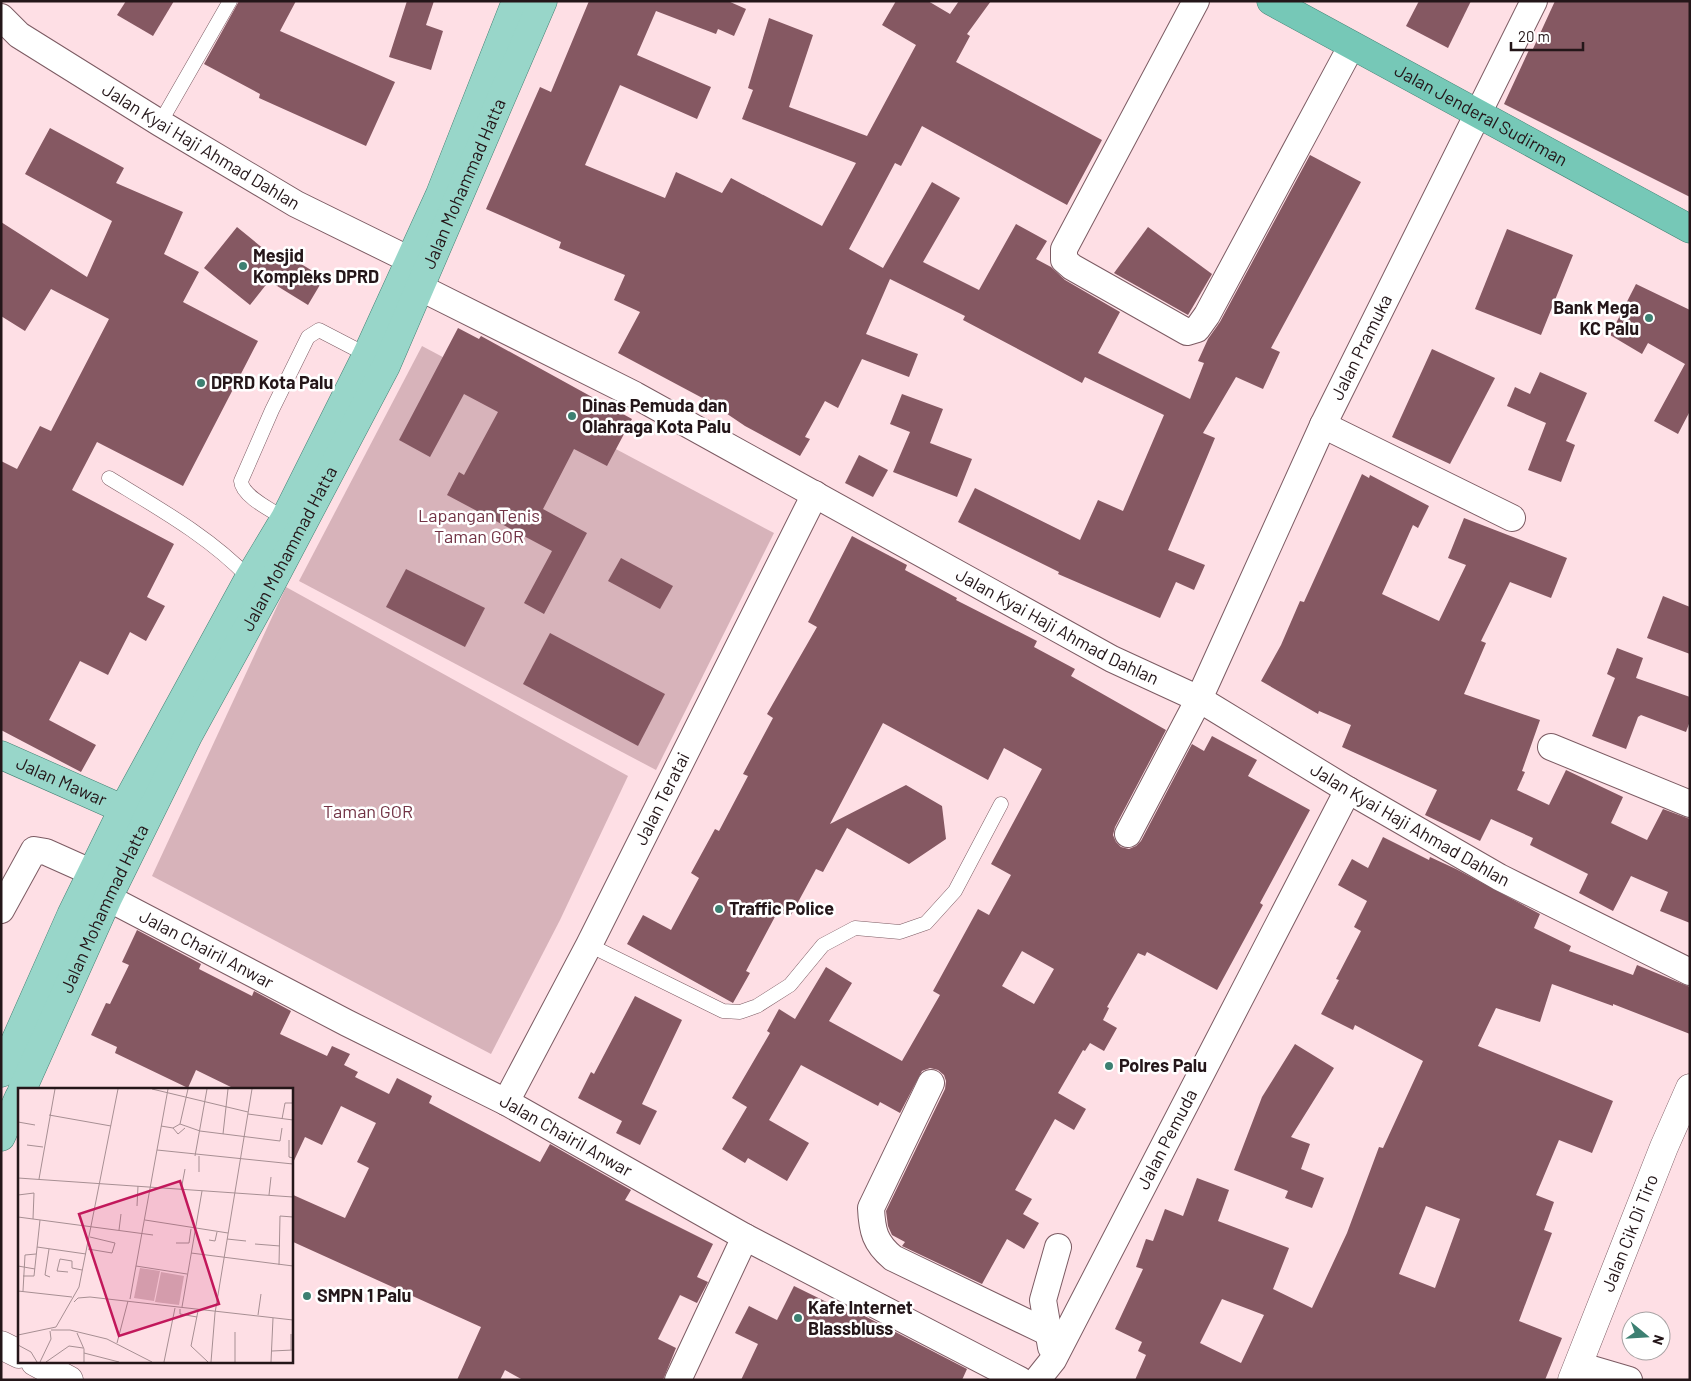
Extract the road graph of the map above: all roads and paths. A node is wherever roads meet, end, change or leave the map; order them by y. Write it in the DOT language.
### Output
graph roads {
  1 [pos="230,1"];
  2 [pos="516,1"];
  3 [pos="543,1"];
  4 [pos="1196,1"];
  5 [pos="1271,1"];
  6 [pos="1534,1"];
  7 [pos="1,16"];
  8 [pos="1352,45"];
  9 [pos="1477,115"];
  10 [pos="160,123"];
  11 [pos="1690,229"];
  12 [pos="410,260"];
  13 [pos="421,288"];
  14 [pos="377,360"];
  15 [pos="1324,425"];
  16 [pos="109,478"];
  17 [pos="815,494"];
  18 [pos="1512,518"];
  19 [pos="293,523"];
  20 [pos="258,585"];
  21 [pos="1199,698"];
  22 [pos="1551,747"];
  23 [pos="1,755"];
  24 [pos="1348,790"];
  25 [pos="1000,804"];
  26 [pos="1690,804"];
  27 [pos="123,809"];
  28 [pos="1128,834"];
  29 [pos="93,873"];
  30 [pos="108,898"];
  31 [pos="1,910"];
  32 [pos="589,945"];
  33 [pos="1690,972"];
  34 [pos="1,1073"];
  35 [pos="931,1083"];
  36 [pos="23,1088"];
  37 [pos="1690,1088"];
  38 [pos="18,1100"];
  39 [pos="506,1102"];
  40 [pos="1,1136"];
  41 [pos="745,1237"];
  42 [pos="1058,1247"];
  43 [pos="1049,1333"];
  44 [pos="1,1345"];
  45 [pos="18,1354"];
  46 [pos="39,1364"];
  47 [pos="1045,1370"];
  48 [pos="1575,1372"];
  49 [pos="1618,1378"];
  50 [pos="69,1380"];
  51 [pos="678,1380"];
  52 [pos="1020,1380"];
  1 -- 10 [label="lane"];
  2 -- 12 [label="main road, Jalan Mohammad Hatta"];
  3 -- 13 [label="main road, Jalan Mohammad Hatta"];
  4 -- 8 [label="street"];
  5 -- 8 [label="highway, Jalan Jenderal Sudirman"];
  6 -- 9 [label="street, Jalan Pramuka"];
  7 -- 10 [label="street, Jalan Kyai Haji Ahmad Dahlan"];
  8 -- 9 [label="highway, Jalan Jenderal Sudirman"];
  9 -- 11 [label="highway, Jalan Jenderal Sudirman"];
  9 -- 15 [label="street, Jalan Pramuka"];
  10 -- 12 [label="street, Jalan Kyai Haji Ahmad Dahlan"];
  12 -- 14 [label="main road, Jalan Mohammad Hatta"];
  13 -- 14 [label="main road, Jalan Mohammad Hatta"];
  13 -- 17 [label="street, Jalan Kyai Haji Ahmad Dahlan"];
  14 -- 19 [label="main road, Jalan Mohammad Hatta"];
  14 -- 19 [label="lane"];
  15 -- 18 [label="street"];
  15 -- 21 [label="street, Jalan Pramuka"];
  16 -- 20 [label="lane"];
  17 -- 21 [label="street, Jalan Kyai Haji Ahmad Dahlan"];
  17 -- 32 [label="street, Jalan Teratai"];
  19 -- 20 [label="main road, Jalan Mohammad Hatta"];
  20 -- 27 [label="main road, Jalan Mohammad Hatta"];
  20 -- 30 [label="main road, Jalan Mohammad Hatta"];
  21 -- 24 [label="street, Jalan Kyai Haji Ahmad Dahlan"];
  21 -- 28 [label="street, Jalan Pramuka"];
  22 -- 26 [label="street"];
  23 -- 27 [label="main road, Jalan Mawar"];
  24 -- 33 [label="street, Jalan Kyai Haji Ahmad Dahlan"];
  24 -- 47 [label="street, Jalan Pemuda"];
  25 -- 32 [label="lane"];
  27 -- 29 [label="main road, Jalan Mohammad Hatta"];
  29 -- 31 [label="street"];
  29 -- 34 [label="main road, Jalan Mohammad Hatta"];
  30 -- 36 [label="main road, Jalan Mohammad Hatta"];
  30 -- 39 [label="street, Jalan Chairil Anwar"];
  32 -- 39 [label="street, Jalan Teratai"];
  35 -- 43 [label="street"];
  37 -- 48 [label="street, Jalan Cik Di Tiro"];
  38 -- 40 [label="main road"];
  39 -- 41 [label="street, Jalan Chairil Anwar"];
  41 -- 51 [label="street"];
  41 -- 52 [label="street, Jalan Chairil Anwar"];
  42 -- 43 [label="street"];
  43 -- 47 [label="street"];
  44 -- 45 [label="street"];
  46 -- 50 [label="street"];
  48 -- 49 [label="street"];
}
